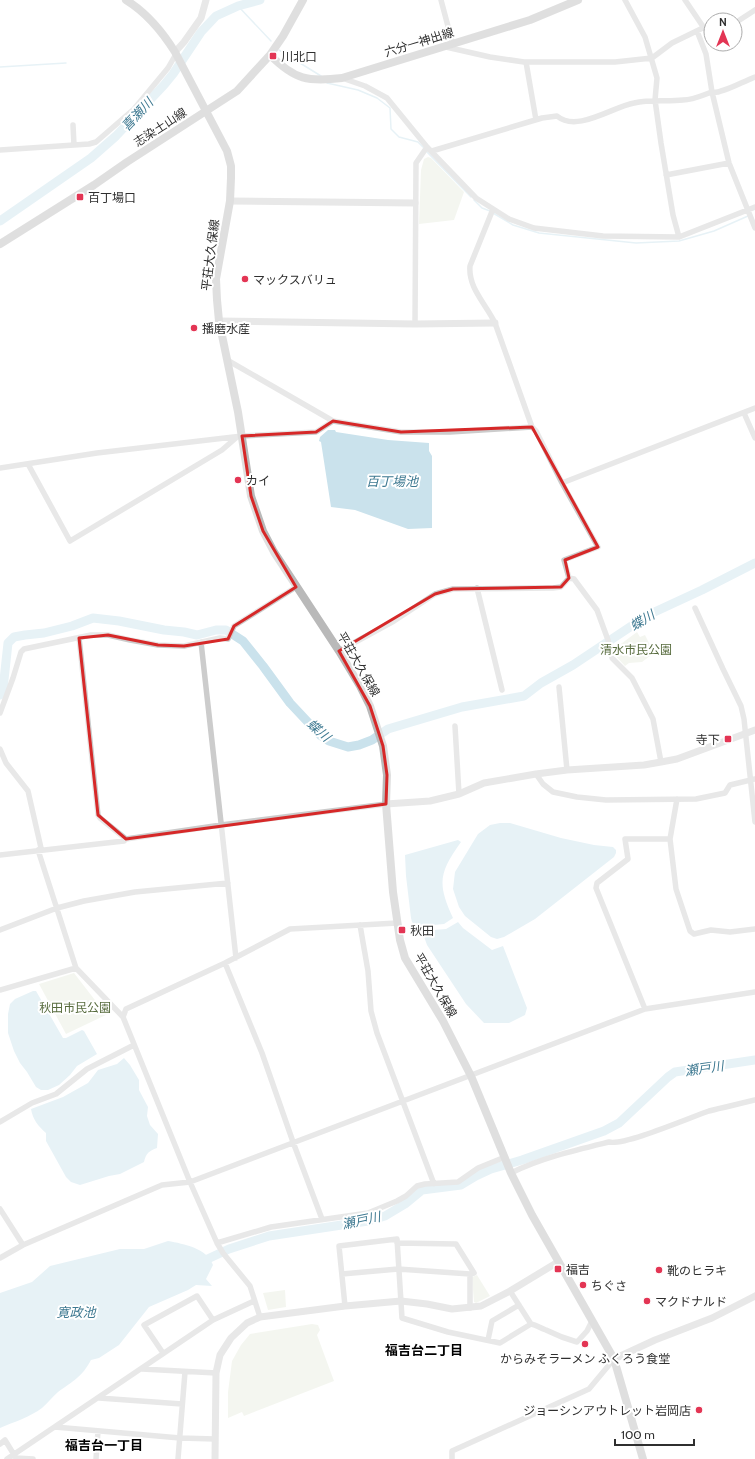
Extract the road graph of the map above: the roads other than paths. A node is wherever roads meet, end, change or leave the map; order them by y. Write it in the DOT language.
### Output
graph roads {
  1 [pos="126,0"];
  2 [pos="206,0"];
  3 [pos="303,0"];
  4 [pos="441,0"];
  5 [pos="578,0"];
  6 [pos="626,0"];
  7 [pos="684,0"];
  8 [pos="755,10"];
  9 [pos="743,18"];
  10 [pos="703,27"];
  11 [pos="703,28"];
  12 [pos="697,31"];
  13 [pos="449,46"];
  14 [pos="176,54"];
  15 [pos="270,55"];
  16 [pos="652,58"];
  17 [pos="526,62"];
  18 [pos="755,77"];
  19 [pos="342,78"];
  20 [pos="712,92"];
  21 [pos="655,100"];
  22 [pos="206,111"];
  23 [pos="536,120"];
  24 [pos="73,125"];
  25 [pos="74,145"];
  26 [pos="427,147"];
  27 [pos="0,150"];
  28 [pos="432,151"];
  29 [pos="729,163"];
  30 [pos="666,175"];
  31 [pos="230,201"];
  32 [pos="415,203"];
  33 [pos="755,207"];
  34 [pos="493,209"];
  35 [pos="748,209"];
  36 [pos="755,228"];
  37 [pos="679,237"];
  38 [pos="0,244"];
  39 [pos="219,322"];
  40 [pos="495,323"];
  41 [pos="415,324"];
  42 [pos="227,360"];
  43 [pos="755,408"];
  44 [pos="744,413"];
  45 [pos="333,422"];
  46 [pos="532,427"];
  47 [pos="240,437"];
  48 [pos="755,438"];
  49 [pos="28,464"];
  50 [pos="0,468"];
  51 [pos="562,483"];
  52 [pos="569,578"];
  53 [pos="296,587"];
  54 [pos="477,588"];
  55 [pos="695,608"];
  56 [pos="79,638"];
  57 [pos="201,642"];
  58 [pos="338,651"];
  59 [pos="560,687"];
  60 [pos="502,690"];
  61 [pos="0,713"];
  62 [pos="455,726"];
  63 [pos="755,730"];
  64 [pos="746,734"];
  65 [pos="0,749"];
  66 [pos="661,762"];
  67 [pos="567,770"];
  68 [pos="536,774"];
  69 [pos="753,779"];
  70 [pos="459,794"];
  71 [pos="676,799"];
  72 [pos="386,804"];
  73 [pos="755,822"];
  74 [pos="221,825"];
  75 [pos="126,839"];
  76 [pos="670,839"];
  77 [pos="38,850"];
  78 [pos="0,855"];
  79 [pos="228,883"];
  80 [pos="57,908"];
  81 [pos="397,923"];
  82 [pos="360,925"];
  83 [pos="755,929"];
  84 [pos="0,930"];
  85 [pos="236,958"];
  86 [pos="225,963"];
  87 [pos="76,968"];
  88 [pos="0,990"];
  89 [pos="755,992"];
  90 [pos="645,1009"];
  91 [pos="123,1017"];
  92 [pos="134,1045"];
  93 [pos="472,1076"];
  94 [pos="403,1100"];
  95 [pos="755,1100"];
  96 [pos="0,1122"];
  97 [pos="293,1142"];
  98 [pos="505,1158"];
  99 [pos="510,1170"];
  100 [pos="190,1182"];
  101 [pos="434,1184"];
  102 [pos="0,1209"];
  103 [pos="322,1219"];
  104 [pos="217,1243"];
  105 [pos="397,1243"];
  106 [pos="23,1245"];
  107 [pos="0,1258"];
  108 [pos="558,1262"];
  109 [pos="398,1269"];
  110 [pos="342,1274"];
  111 [pos="470,1274"];
  112 [pos="510,1291"];
  113 [pos="755,1296"];
  114 [pos="254,1301"];
  115 [pos="401,1301"];
  116 [pos="519,1305"];
  117 [pos="345,1306"];
  118 [pos="470,1308"];
  119 [pos="260,1317"];
  120 [pos="213,1320"];
  121 [pos="592,1321"];
  122 [pos="531,1324"];
  123 [pos="488,1340"];
  124 [pos="163,1353"];
  125 [pos="614,1359"];
  126 [pos="142,1368"];
  127 [pos="185,1372"];
  128 [pos="216,1373"];
  129 [pos="98,1398"];
  130 [pos="182,1404"];
  131 [pos="55,1427"];
  132 [pos="98,1431"];
  133 [pos="180,1438"];
  134 [pos="215,1439"];
  135 [pos="0,1444"];
  136 [pos="14,1454"];
  137 [pos="6,1459"];
  138 [pos="32,1459"];
  139 [pos="96,1459"];
  140 [pos="178,1459"];
  141 [pos="215,1459"];
  142 [pos="452,1459"];
  143 [pos="643,1459"];
  1 -- 14 [label="main road, 平荘大久保線"];
  2 -- 14 [label="street"];
  3 -- 15 [label="main road, 志染土山線"];
  4 -- 13 [label="street"];
  5 -- 13 [label="main road, 六分一神出線"];
  6 -- 16 [label="street"];
  7 -- 10 [label="street"];
  8 -- 9 [label="street"];
  11 -- 12 [label="street"];
  12 -- 16 [label="street"];
  12 -- 20 [label="street"];
  13 -- 17 [label="street"];
  13 -- 19 [label="main road, 六分一神出線"];
  14 -- 22 [label="main road, 平荘大久保線"];
  14 -- 25 [label="street"];
  15 -- 19 [label="main road, 六分一神出線"];
  15 -- 22 [label="main road, 志染土山線"];
  16 -- 17 [label="street"];
  16 -- 21 [label="street"];
  17 -- 23 [label="street"];
  18 -- 20 [label="street"];
  19 -- 26 [label="street"];
  20 -- 21 [label="street"];
  20 -- 29 [label="street"];
  21 -- 23 [label="street"];
  21 -- 30 [label="street"];
  22 -- 31 [label="main road, 平荘大久保線"];
  22 -- 38 [label="main road, 志染土山線"];
  23 -- 28 [label="street"];
  24 -- 25 [label="street"];
  25 -- 27 [label="street"];
  26 -- 28 [label="street"];
  26 -- 32 [label="street"];
  28 -- 34 [label="street"];
  29 -- 30 [label="street"];
  29 -- 35 [label="street"];
  30 -- 37 [label="street"];
  31 -- 32 [label="street"];
  31 -- 39 [label="main road, 平荘大久保線"];
  32 -- 41 [label="street"];
  33 -- 35 [label="street"];
  34 -- 37 [label="street"];
  34 -- 40 [label="street"];
  35 -- 36 [label="street"];
  35 -- 37 [label="street"];
  39 -- 41 [label="street"];
  39 -- 42 [label="main road, 平荘大久保線"];
  40 -- 41 [label="street"];
  40 -- 46 [label="street"];
  42 -- 45 [label="street"];
  42 -- 47 [label="main road, 平荘大久保線"];
  43 -- 44 [label="street"];
  44 -- 48 [label="street"];
  44 -- 51 [label="street"];
  45 -- 46 [label="street"];
  45 -- 47 [label="street"];
  46 -- 51 [label="street"];
  47 -- 49 [label="street"];
  47 -- 49 [label="street"];
  47 -- 53 [label="main road, 平荘大久保線"];
  49 -- 50 [label="street"];
  51 -- 52 [label="street"];
  52 -- 54 [label="street"];
  52 -- 66 [label="street"];
  53 -- 57 [label="street"];
  53 -- 58 [label="main road, 平荘大久保線"];
  54 -- 58 [label="street"];
  54 -- 60 [label="street"];
  55 -- 64 [label="street"];
  56 -- 57 [label="street"];
  56 -- 61 [label="street"];
  56 -- 75 [label="street"];
  57 -- 74 [label="street"];
  58 -- 72 [label="main road, 平荘大久保線"];
  59 -- 67 [label="street"];
  62 -- 70 [label="street"];
  63 -- 64 [label="street"];
  64 -- 66 [label="street"];
  64 -- 69 [label="street"];
  65 -- 77 [label="street"];
  66 -- 67 [label="street"];
  67 -- 68 [label="street"];
  68 -- 70 [label="street"];
  68 -- 71 [label="street"];
  69 -- 71 [label="street"];
  69 -- 73 [label="street"];
  70 -- 72 [label="street"];
  71 -- 76 [label="street"];
  72 -- 74 [label="street"];
  72 -- 81 [label="main road, 平荘大久保線"];
  74 -- 75 [label="street"];
  74 -- 79 [label="street"];
  75 -- 77 [label="street"];
  76 -- 83 [label="street"];
  76 -- 90 [label="street"];
  77 -- 78 [label="street"];
  77 -- 80 [label="street"];
  79 -- 80 [label="street"];
  79 -- 85 [label="street"];
  80 -- 84 [label="street"];
  80 -- 87 [label="street"];
  81 -- 82 [label="street"];
  81 -- 93 [label="main road, 平荘大久保線"];
  82 -- 85 [label="street"];
  82 -- 94 [label="street"];
  85 -- 86 [label="street"];
  86 -- 91 [label="street"];
  86 -- 97 [label="street"];
  87 -- 88 [label="street"];
  87 -- 91 [label="street"];
  89 -- 90 [label="street"];
  90 -- 93 [label="street"];
  91 -- 92 [label="street"];
  92 -- 96 [label="street"];
  92 -- 100 [label="street"];
  93 -- 94 [label="street"];
  93 -- 98 [label="main road, 平荘大久保線"];
  94 -- 97 [label="street"];
  94 -- 101 [label="street"];
  95 -- 99 [label="street"];
  97 -- 100 [label="street"];
  97 -- 103 [label="street"];
  98 -- 99 [label="main road, 平荘大久保線"];
  98 -- 101 [label="street"];
  99 -- 108 [label="main road, 平荘大久保線"];
  100 -- 104 [label="street"];
  100 -- 106 [label="street"];
  101 -- 103 [label="street"];
  102 -- 106 [label="street"];
  103 -- 104 [label="street"];
  104 -- 114 [label="street"];
  105 -- 109 [label="street"];
  105 -- 110 [label="street"];
  105 -- 111 [label="street"];
  106 -- 107 [label="street"];
  108 -- 112 [label="street"];
  108 -- 121 [label="main road, 平荘大久保線"];
  109 -- 110 [label="street"];
  109 -- 111 [label="street"];
  109 -- 115 [label="street"];
  110 -- 117 [label="street"];
  111 -- 118 [label="street"];
  112 -- 116 [label="street"];
  112 -- 118 [label="street"];
  113 -- 125 [label="street"];
  114 -- 119 [label="street"];
  114 -- 120 [label="street"];
  115 -- 117 [label="street"];
  115 -- 118 [label="street"];
  115 -- 123 [label="street"];
  116 -- 122 [label="street"];
  116 -- 123 [label="street"];
  117 -- 119 [label="street"];
  119 -- 128 [label="street"];
  120 -- 124 [label="street"];
  120 -- 124 [label="street"];
  121 -- 122 [label="street"];
  121 -- 125 [label="main road, 平荘大久保線"];
  122 -- 123 [label="street"];
  124 -- 126 [label="street"];
  125 -- 142 [label="street"];
  125 -- 143 [label="main road, 平荘大久保線"];
  126 -- 127 [label="street"];
  126 -- 129 [label="street"];
  127 -- 128 [label="street"];
  127 -- 130 [label="street"];
  128 -- 134 [label="street"];
  129 -- 130 [label="street"];
  129 -- 131 [label="street"];
  130 -- 133 [label="street"];
  131 -- 132 [label="street"];
  131 -- 136 [label="street"];
  132 -- 133 [label="street"];
  132 -- 139 [label="street"];
  133 -- 134 [label="street"];
  133 -- 140 [label="street"];
  134 -- 141 [label="street"];
  135 -- 136 [label="street"];
  136 -- 137 [label="street"];
  136 -- 138 [label="street"];
}
